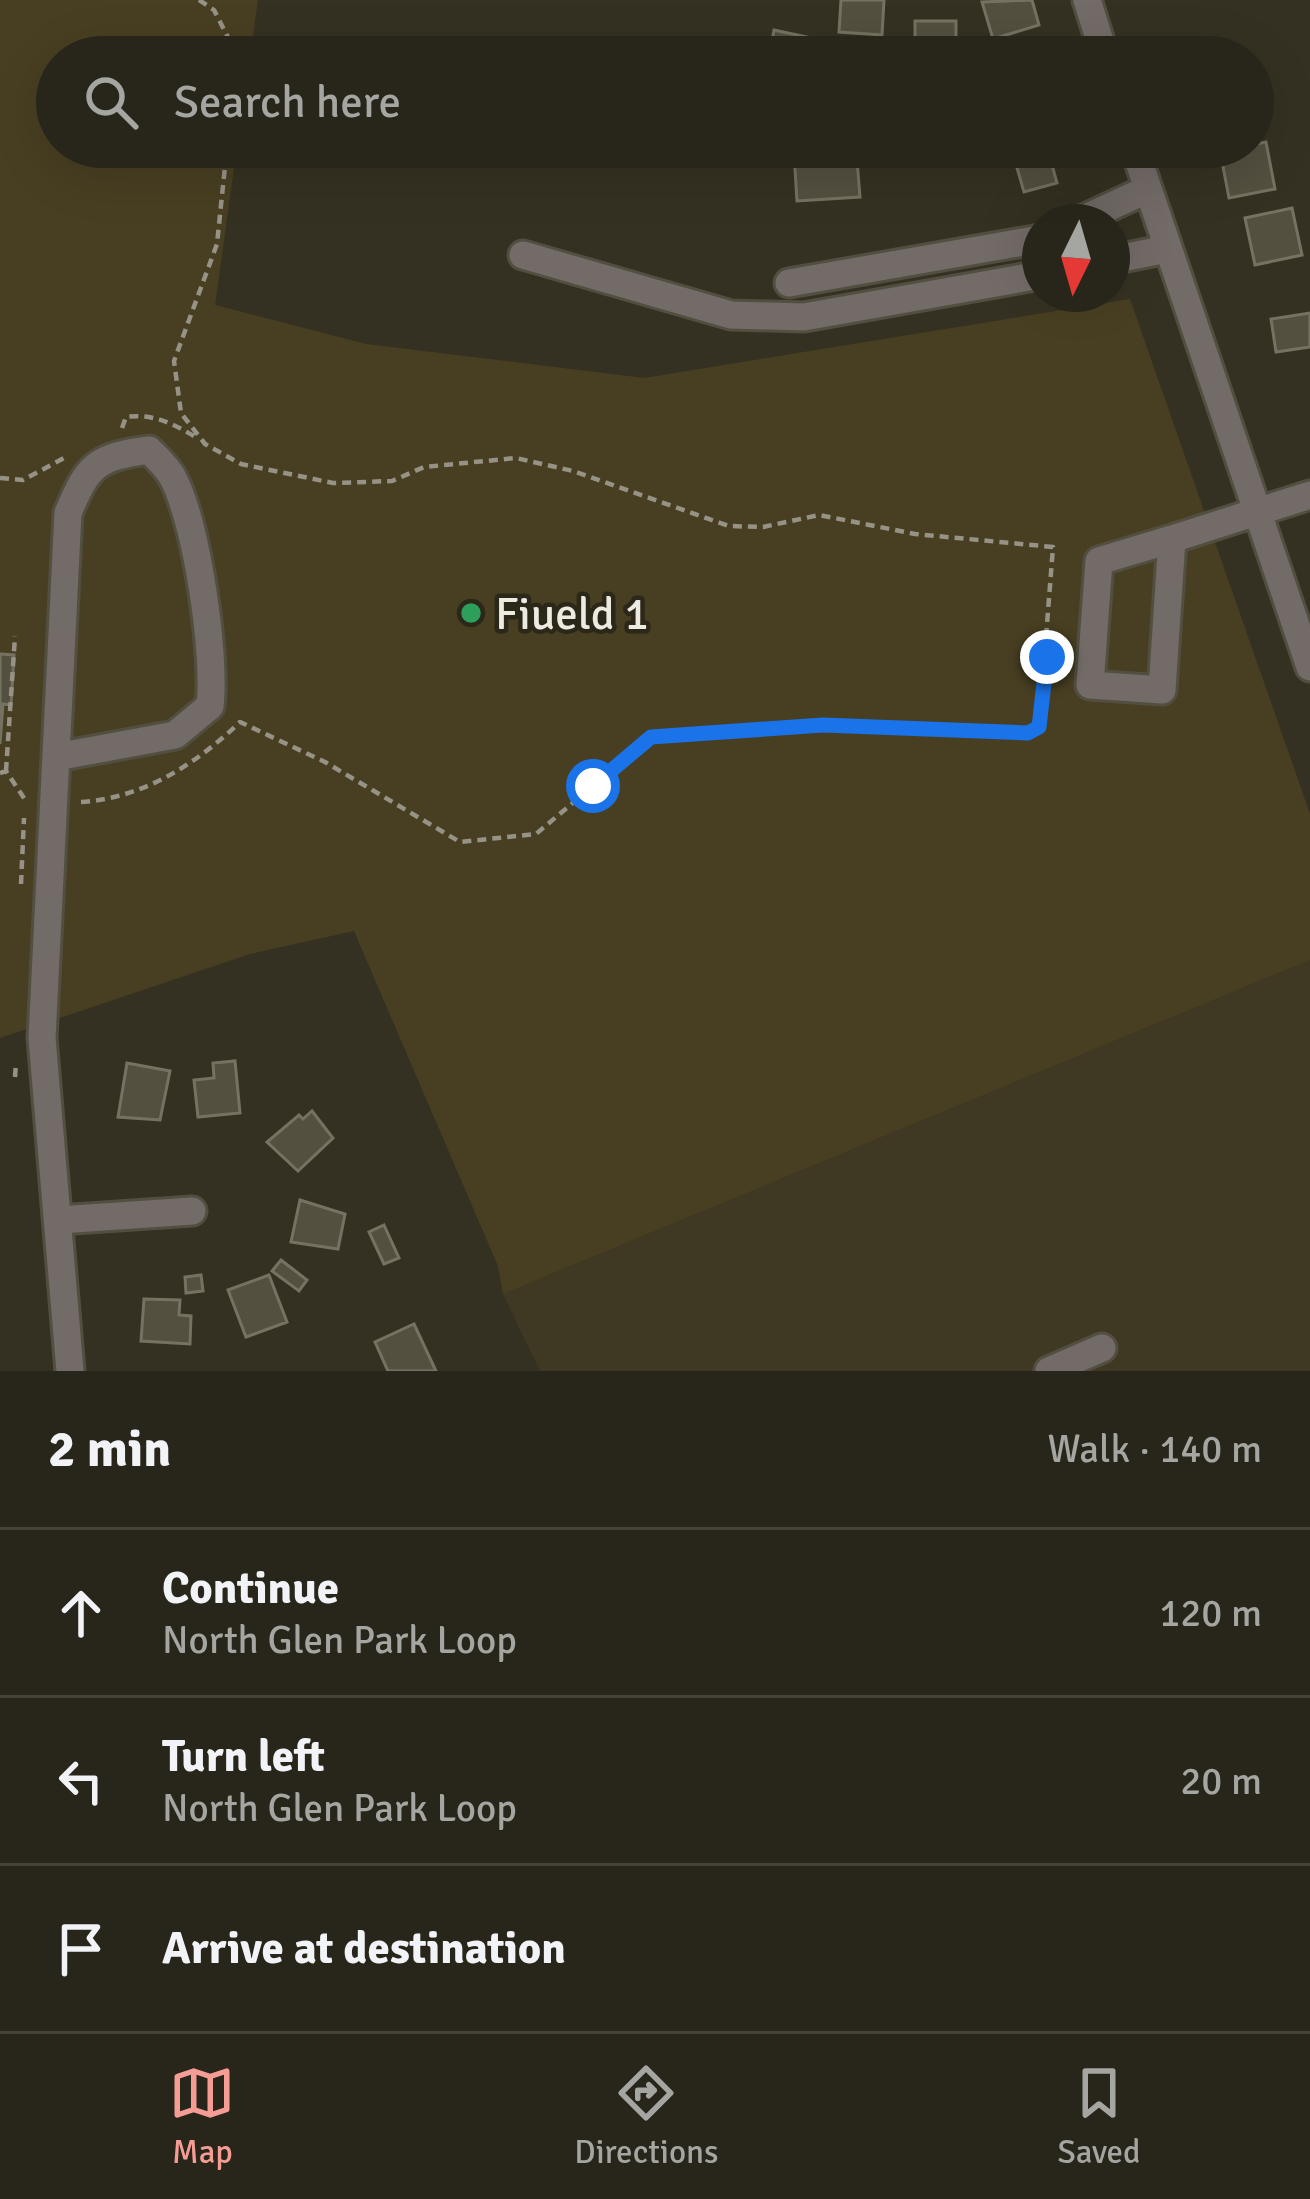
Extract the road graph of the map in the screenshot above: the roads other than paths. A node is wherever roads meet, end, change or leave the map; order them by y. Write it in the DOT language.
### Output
graph roads {
  1 [pos="1087,0"];
  2 [pos="1098,36"];
  3 [pos="1141,168"];
  4 [pos="1148,189"];
  5 [pos="1116,204"];
  6 [pos="1022,242"];
  7 [pos="1167,249"];
  8 [pos="523,255"];
  9 [pos="1130,256"];
  10 [pos="1022,278"];
  11 [pos="789,283"];
  12 [pos="1310,495"];
  13 [pos="1259,512"];
  14 [pos="1172,539"];
  15 [pos="1310,667"];
  16 [pos="56,758"];
  17 [pos="192,1210"];
  18 [pos="59,1220"];
  19 [pos="1102,1348"];
  20 [pos="70,1371"];
  21 [pos="1049,1371"];
  1 -- 2 [label="street"];
  3 -- 4 [label="street"];
  4 -- 5 [label="street"];
  4 -- 7 [label="street"];
  6 -- 11 [label="street"];
  7 -- 9 [label="street"];
  7 -- 13 [label="street"];
  8 -- 10 [label="street"];
  12 -- 13 [label="street"];
  13 -- 14 [label="street"];
  13 -- 15 [label="street"];
  14 -- 14 [label="street"];
  16 -- 16 [label="street"];
  16 -- 18 [label="street"];
  17 -- 18 [label="street"];
  18 -- 20 [label="street"];
  19 -- 21 [label="street"];
}
